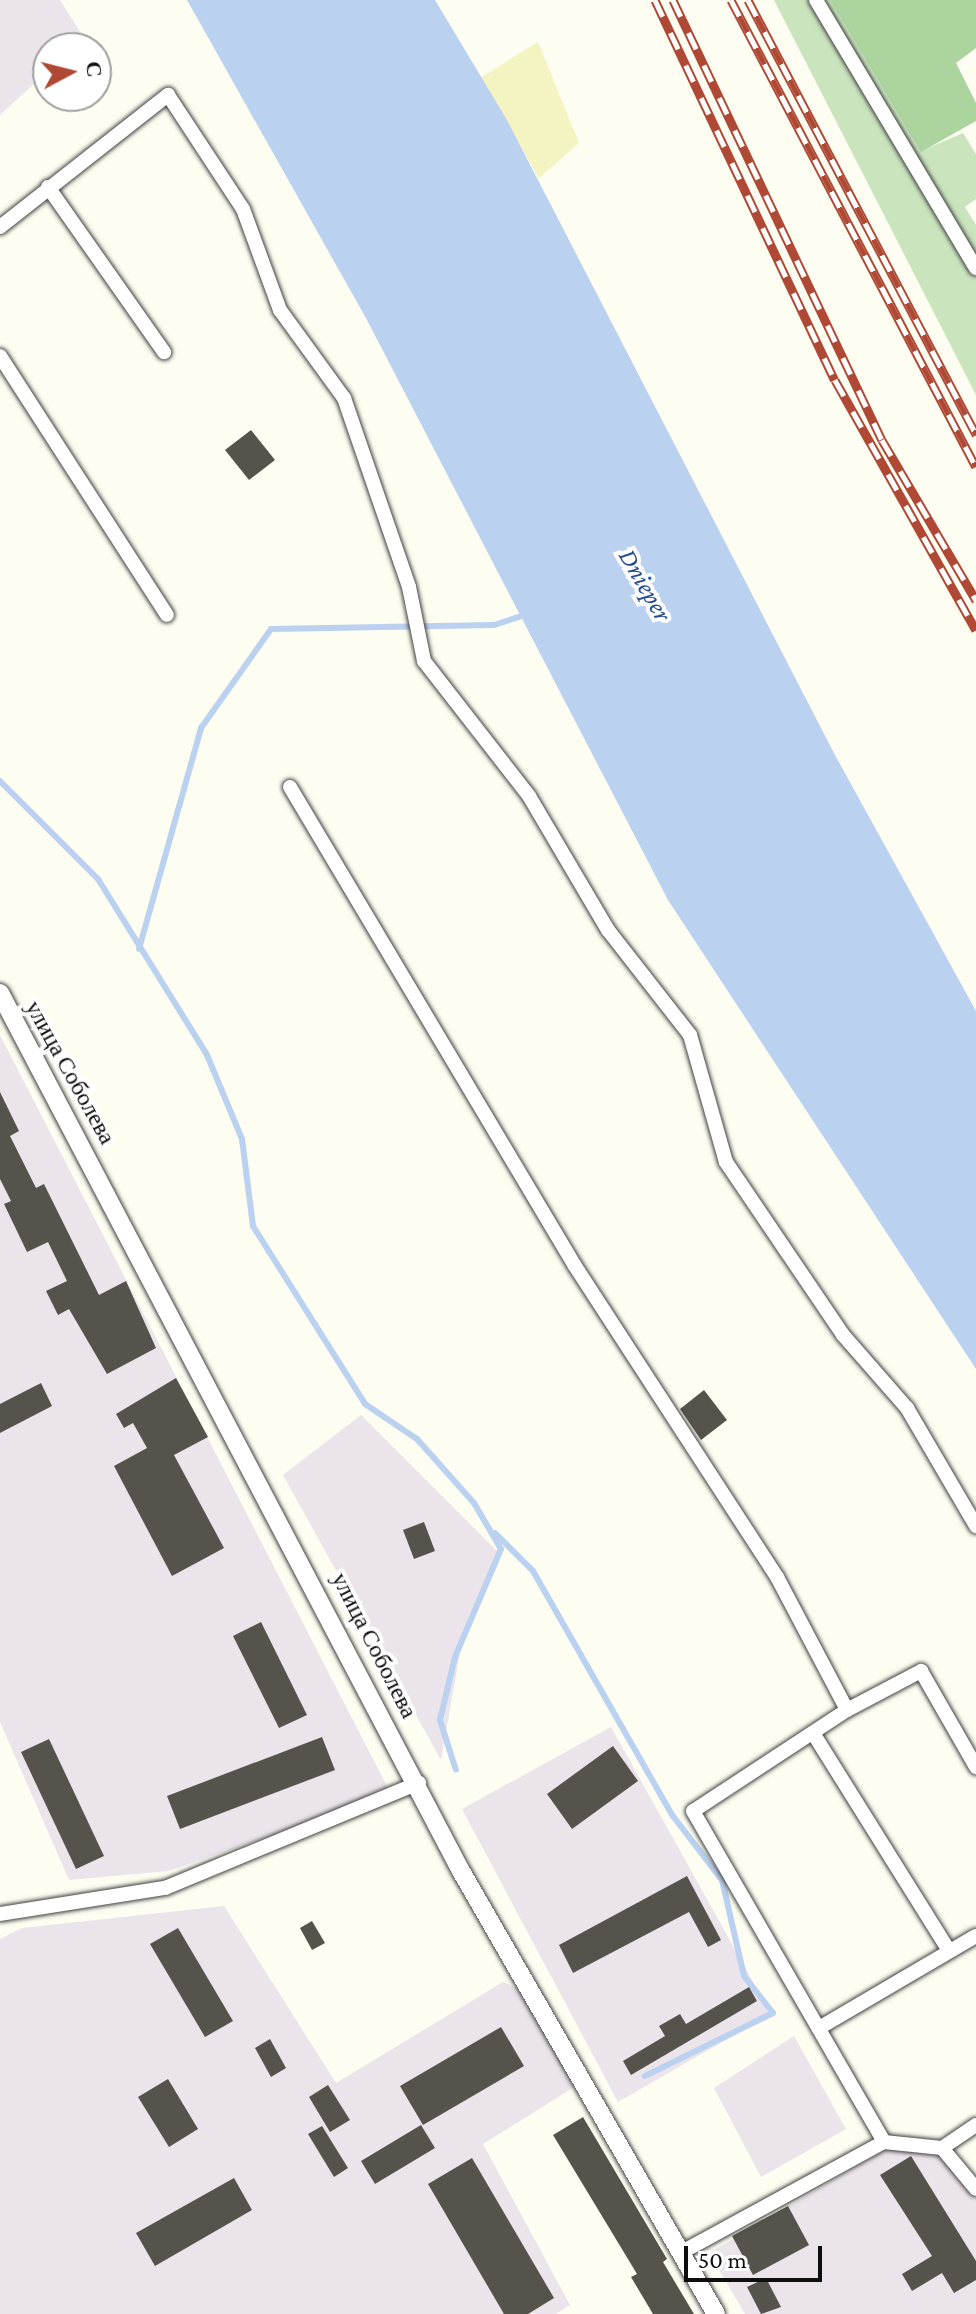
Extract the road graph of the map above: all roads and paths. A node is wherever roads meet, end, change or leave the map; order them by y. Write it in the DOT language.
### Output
graph roads {
  1 [pos="816,0"];
  2 [pos="48,187"];
  3 [pos="0,227"];
  4 [pos="976,268"];
  5 [pos="164,352"];
  6 [pos="0,356"];
  7 [pos="167,615"];
  8 [pos="290,787"];
  9 [pos="0,993"];
  10 [pos="976,1526"];
  11 [pos="847,1710"];
  12 [pos="813,1733"];
  13 [pos="976,1767"];
  14 [pos="419,1783"];
  15 [pos="0,1914"];
  16 [pos="976,1936"];
  17 [pos="949,1951"];
  18 [pos="819,2028"];
  19 [pos="976,2125"];
  20 [pos="884,2142"];
  21 [pos="942,2148"];
  22 [pos="976,2189"];
  23 [pos="682,2252"];
  24 [pos="716,2314"];
  1 -- 4 [label="street"];
  2 -- 3 [label="street"];
  2 -- 5 [label="street"];
  2 -- 10 [label="street"];
  6 -- 7 [label="street"];
  8 -- 11 [label="street"];
  9 -- 14 [label="street, улица Соболева"];
  11 -- 12 [label="street"];
  11 -- 13 [label="street"];
  12 -- 17 [label="street"];
  12 -- 18 [label="street"];
  14 -- 15 [label="street"];
  14 -- 23 [label="street, улица Соболева"];
  16 -- 17 [label="street"];
  17 -- 18 [label="street"];
  18 -- 20 [label="street"];
  19 -- 21 [label="street"];
  20 -- 21 [label="street"];
  20 -- 23 [label="street"];
  21 -- 22 [label="street"];
  23 -- 24 [label="street, улица Соболева"];
}
